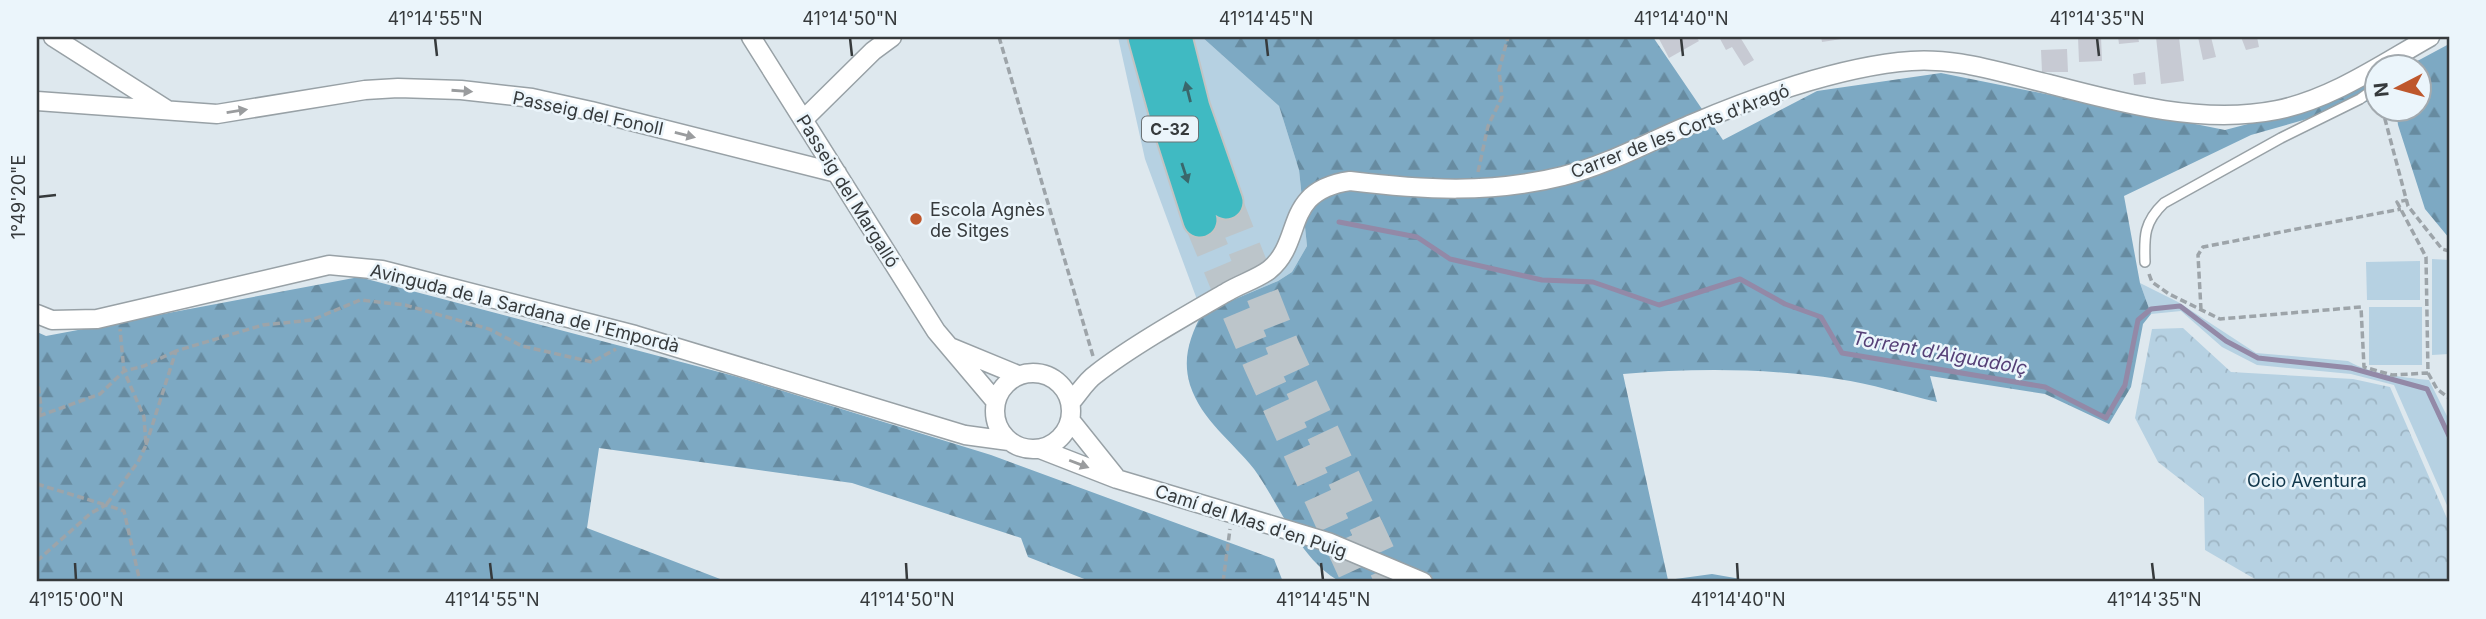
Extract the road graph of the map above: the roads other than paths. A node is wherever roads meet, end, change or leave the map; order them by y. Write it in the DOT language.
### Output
graph roads {
  1 [pos="53,37"];
  2 [pos="751,37"];
  3 [pos="892,37"];
  4 [pos="1145,37"];
  5 [pos="1175,37"];
  6 [pos="2430,37"];
  7 [pos="2410,52"];
  8 [pos="118,78"];
  9 [pos="2364,80"];
  10 [pos="2364,95"];
  11 [pos="37,101"];
  12 [pos="89,104"];
  13 [pos="169,111"];
  14 [pos="803,120"];
  15 [pos="837,173"];
  16 [pos="2145,262"];
  17 [pos="37,314"];
  18 [pos="946,345"];
  19 [pos="1018,375"];
  20 [pos="1094,375"];
  21 [pos="1058,381"];
  22 [pos="1071,402"];
  23 [pos="996,410"];
  24 [pos="1070,421"];
  25 [pos="965,435"];
  26 [pos="1009,441"];
  27 [pos="1040,449"];
  28 [pos="1117,479"];
  29 [pos="1423,582"];
  1 -- 8 [label="street"];
  2 -- 14 [label="street, Passeig del Margalló"];
  3 -- 14 [label="street"];
  4 -- 5 [label="highway, C-32, one-way"];
  6 -- 7 [label="street, Carrer de les Corts d'Aragó"];
  8 -- 12 [label="street"];
  8 -- 13 [label="street"];
  9 -- 20 [label="street, Carrer de les Corts d'Aragó"];
  10 -- 16 [label="lane"];
  11 -- 12 [label="street, Passeig del Fonoll"];
  12 -- 13 [label="street, Passeig del Fonoll"];
  13 -- 15 [label="street, Passeig del Fonoll, one-way"];
  14 -- 15 [label="street, Passeig del Margalló"];
  15 -- 18 [label="street, Passeig del Margalló"];
  17 -- 25 [label="street, Avinguda de la Sardana de l'Empordà"];
  18 -- 19 [label="street"];
  18 -- 23 [label="street, Passeig del Margalló"];
  19 -- 21 [label="street"];
  19 -- 23 [label="street"];
  20 -- 21 [label="street"];
  20 -- 22 [label="street"];
  21 -- 22 [label="street"];
  22 -- 24 [label="street"];
  23 -- 25 [label="street"];
  23 -- 26 [label="street"];
  24 -- 27 [label="street"];
  24 -- 28 [label="street"];
  25 -- 26 [label="street, Avinguda de la Sardana de l'Empordà"];
  26 -- 27 [label="street"];
  27 -- 28 [label="street, Camí del Mas d'en Puig, one-way"];
  28 -- 29 [label="street, Camí del Mas d'en Puig"];
}
